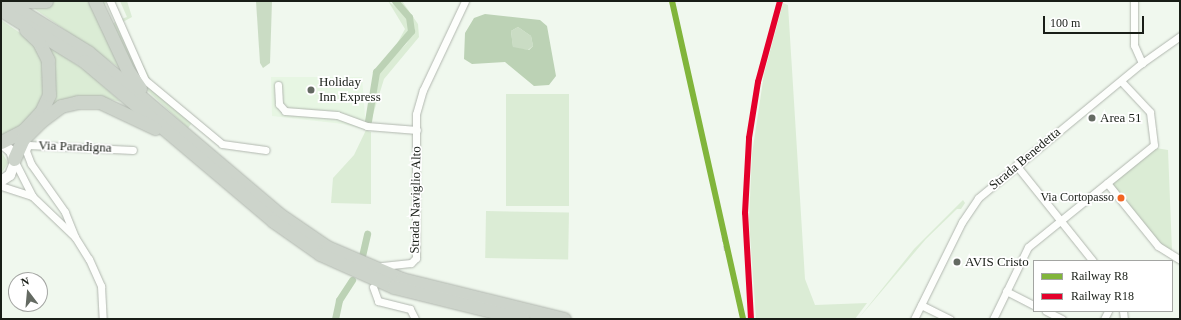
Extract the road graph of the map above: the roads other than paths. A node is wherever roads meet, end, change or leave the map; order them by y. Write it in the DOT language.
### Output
graph roads {
  1 [pos="5,1"];
  2 [pos="23,1"];
  3 [pos="46,1"];
  4 [pos="95,1"];
  5 [pos="110,1"];
  6 [pos="465,1"];
  7 [pos="1134,1"];
  8 [pos="1,10"];
  9 [pos="1,14"];
  10 [pos="1180,36"];
  11 [pos="1142,63"];
  12 [pos="1121,81"];
  13 [pos="278,85"];
  14 [pos="417,130"];
  15 [pos="190,138"];
  16 [pos="1,142"];
  17 [pos="133,150"];
  18 [pos="266,150"];
  19 [pos="14,160"];
  20 [pos="1016,165"];
  21 [pos="217,174"];
  22 [pos="1,182"];
  23 [pos="1107,183"];
  24 [pos="1,186"];
  25 [pos="32,196"];
  26 [pos="1060,220"];
  27 [pos="75,238"];
  28 [pos="1170,258"];
  29 [pos="1092,260"];
  30 [pos="1180,260"];
  31 [pos="382,266"];
  32 [pos="373,287"];
  33 [pos="1006,291"];
  34 [pos="1033,304"];
  35 [pos="921,305"];
  36 [pos="1048,312"];
  37 [pos="103,319"];
  38 [pos="415,319"];
  39 [pos="523,319"];
  40 [pos="564,319"];
  41 [pos="914,319"];
  42 [pos="950,319"];
  43 [pos="993,319"];
  44 [pos="1062,319"];
  1 -- 15 [label="highway"];
  2 -- 3 [label="highway"];
  4 -- 15 [label="highway"];
  5 -- 18 [label="street"];
  6 -- 14 [label="street, Strada Naviglio Alto"];
  7 -- 11 [label="street"];
  8 -- 21 [label="highway"];
  9 -- 16 [label="highway"];
  10 -- 11 [label="street, Strada Benedetta"];
  11 -- 12 [label="street, Strada Benedetta"];
  12 -- 20 [label="street, Strada Benedetta"];
  12 -- 23 [label="street"];
  13 -- 14 [label="street, Strada Naviglio Alto"];
  14 -- 31 [label="street, Strada Naviglio Alto"];
  15 -- 40 [label="highway"];
  16 -- 19 [label="street, Via Paradigna"];
  17 -- 27 [label="street, Via Paradigna"];
  19 -- 21 [label="highway"];
  19 -- 22 [label="street"];
  19 -- 25 [label="street, Via Paradigna"];
  20 -- 26 [label="street"];
  20 -- 35 [label="street, Strada Benedetta"];
  21 -- 39 [label="highway"];
  23 -- 26 [label="street"];
  23 -- 28 [label="street"];
  24 -- 25 [label="street, Via Paradigna"];
  25 -- 27 [label="street, Via Paradigna"];
  26 -- 29 [label="street"];
  26 -- 33 [label="street"];
  27 -- 37 [label="street, Via Paradigna"];
  28 -- 30 [label="street"];
  32 -- 38 [label="street"];
  33 -- 34 [label="street"];
  33 -- 43 [label="street"];
  35 -- 41 [label="street, Strada Benedetta"];
  35 -- 42 [label="street"];
  36 -- 44 [label="street"];
}
